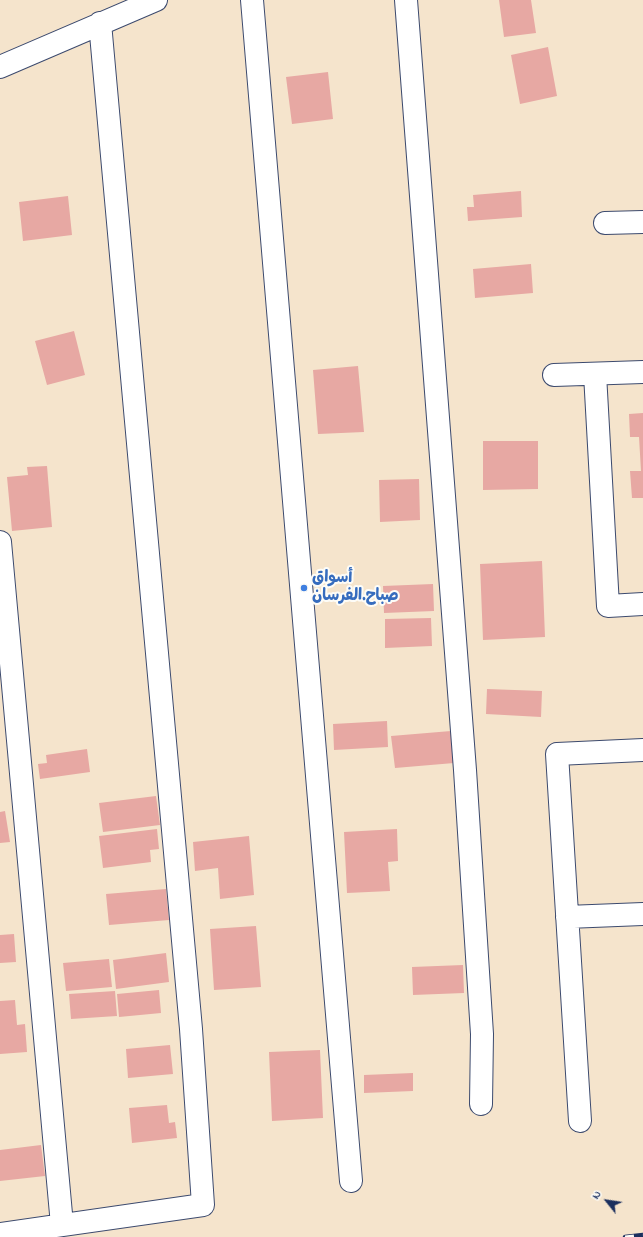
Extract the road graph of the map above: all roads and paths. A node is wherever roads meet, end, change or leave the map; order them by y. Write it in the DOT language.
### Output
graph roads {
  1 [pos="156,0"];
  2 [pos="252,0"];
  3 [pos="406,0"];
  4 [pos="100,23"];
  5 [pos="0,67"];
  6 [pos="643,222"];
  7 [pos="605,223"];
  8 [pos="643,372"];
  9 [pos="595,374"];
  10 [pos="554,375"];
  11 [pos="0,542"];
  12 [pos="643,604"];
  13 [pos="643,750"];
  14 [pos="643,914"];
  15 [pos="567,918"];
  16 [pos="481,1104"];
  17 [pos="580,1121"];
  18 [pos="351,1181"];
  19 [pos="62,1225"];
  20 [pos="0,1234"];
  1 -- 4 [label="street"];
  2 -- 18 [label="street"];
  3 -- 16 [label="street"];
  4 -- 5 [label="street"];
  4 -- 19 [label="street"];
  6 -- 7 [label="street"];
  8 -- 9 [label="street"];
  9 -- 10 [label="street"];
  9 -- 12 [label="street"];
  11 -- 19 [label="street"];
  13 -- 15 [label="street"];
  14 -- 15 [label="street"];
  15 -- 17 [label="street"];
  19 -- 20 [label="street"];
}
